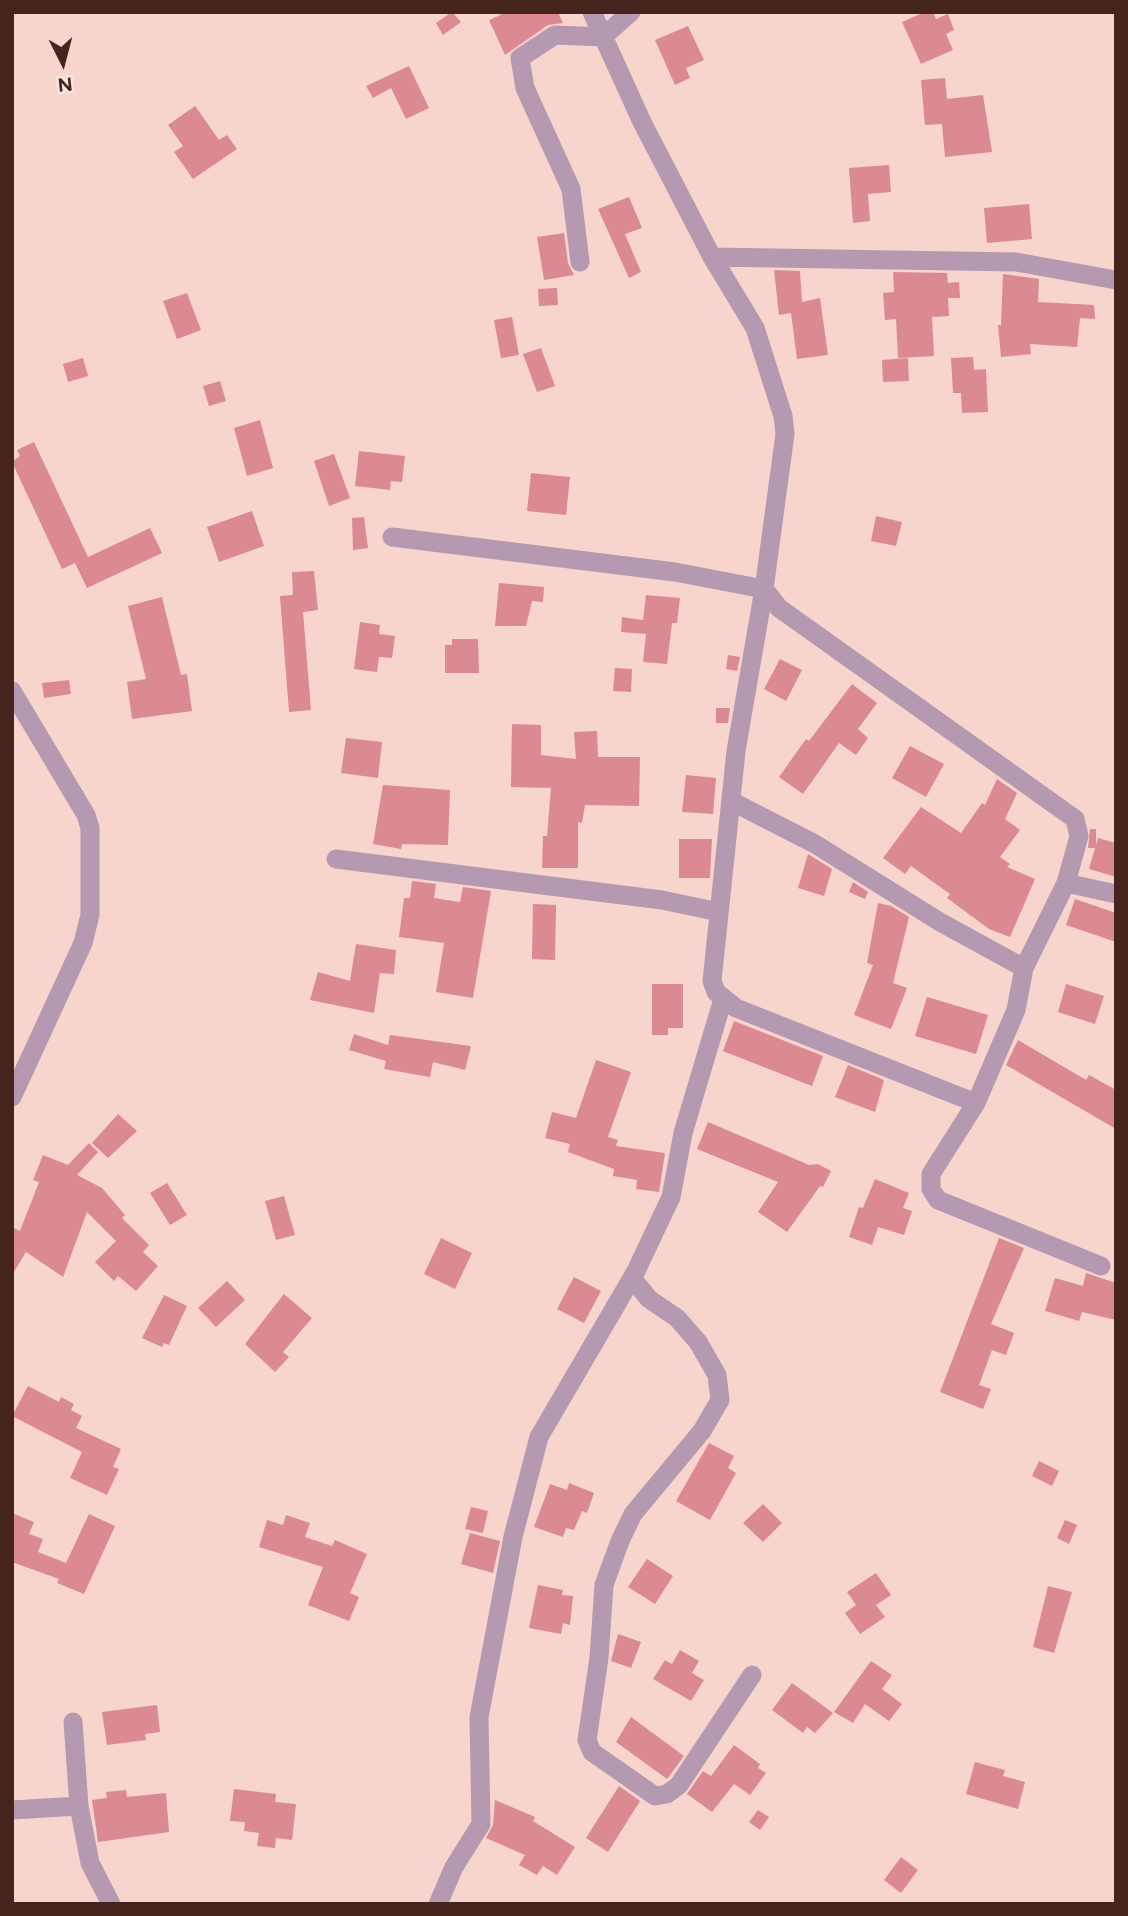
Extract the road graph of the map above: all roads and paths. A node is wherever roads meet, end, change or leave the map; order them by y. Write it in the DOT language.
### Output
graph roads {
  1 [pos="592,12"];
  2 [pos="631,12"];
  3 [pos="603,37"];
  4 [pos="712,257"];
  5 [pos="580,262"];
  6 [pos="1116,281"];
  7 [pos="392,537"];
  8 [pos="764,589"];
  9 [pos="12,691"];
  10 [pos="731,801"];
  11 [pos="336,859"];
  12 [pos="1066,883"];
  13 [pos="1116,894"];
  14 [pos="719,912"];
  15 [pos="1024,968"];
  16 [pos="723,999"];
  17 [pos="12,1097"];
  18 [pos="976,1103"];
  19 [pos="1101,1266"];
  20 [pos="632,1278"];
  21 [pos="752,1675"];
  22 [pos="73,1723"];
  23 [pos="79,1806"];
  24 [pos="12,1810"];
  25 [pos="111,1904"];
  26 [pos="438,1904"];
  1 -- 3 [label="street"];
  2 -- 3 [label="street"];
  3 -- 4 [label="street"];
  3 -- 5 [label="street"];
  4 -- 6 [label="street"];
  4 -- 8 [label="street"];
  7 -- 8 [label="street"];
  8 -- 10 [label="street"];
  8 -- 12 [label="street"];
  9 -- 17 [label="street"];
  10 -- 14 [label="street"];
  10 -- 15 [label="street"];
  11 -- 14 [label="street"];
  12 -- 13 [label="street"];
  12 -- 15 [label="street"];
  14 -- 16 [label="street"];
  15 -- 18 [label="street"];
  16 -- 18 [label="street"];
  16 -- 20 [label="street"];
  18 -- 19 [label="street"];
  20 -- 21 [label="street"];
  20 -- 26 [label="street"];
  22 -- 23 [label="street"];
  23 -- 24 [label="street"];
  23 -- 25 [label="street"];
}
